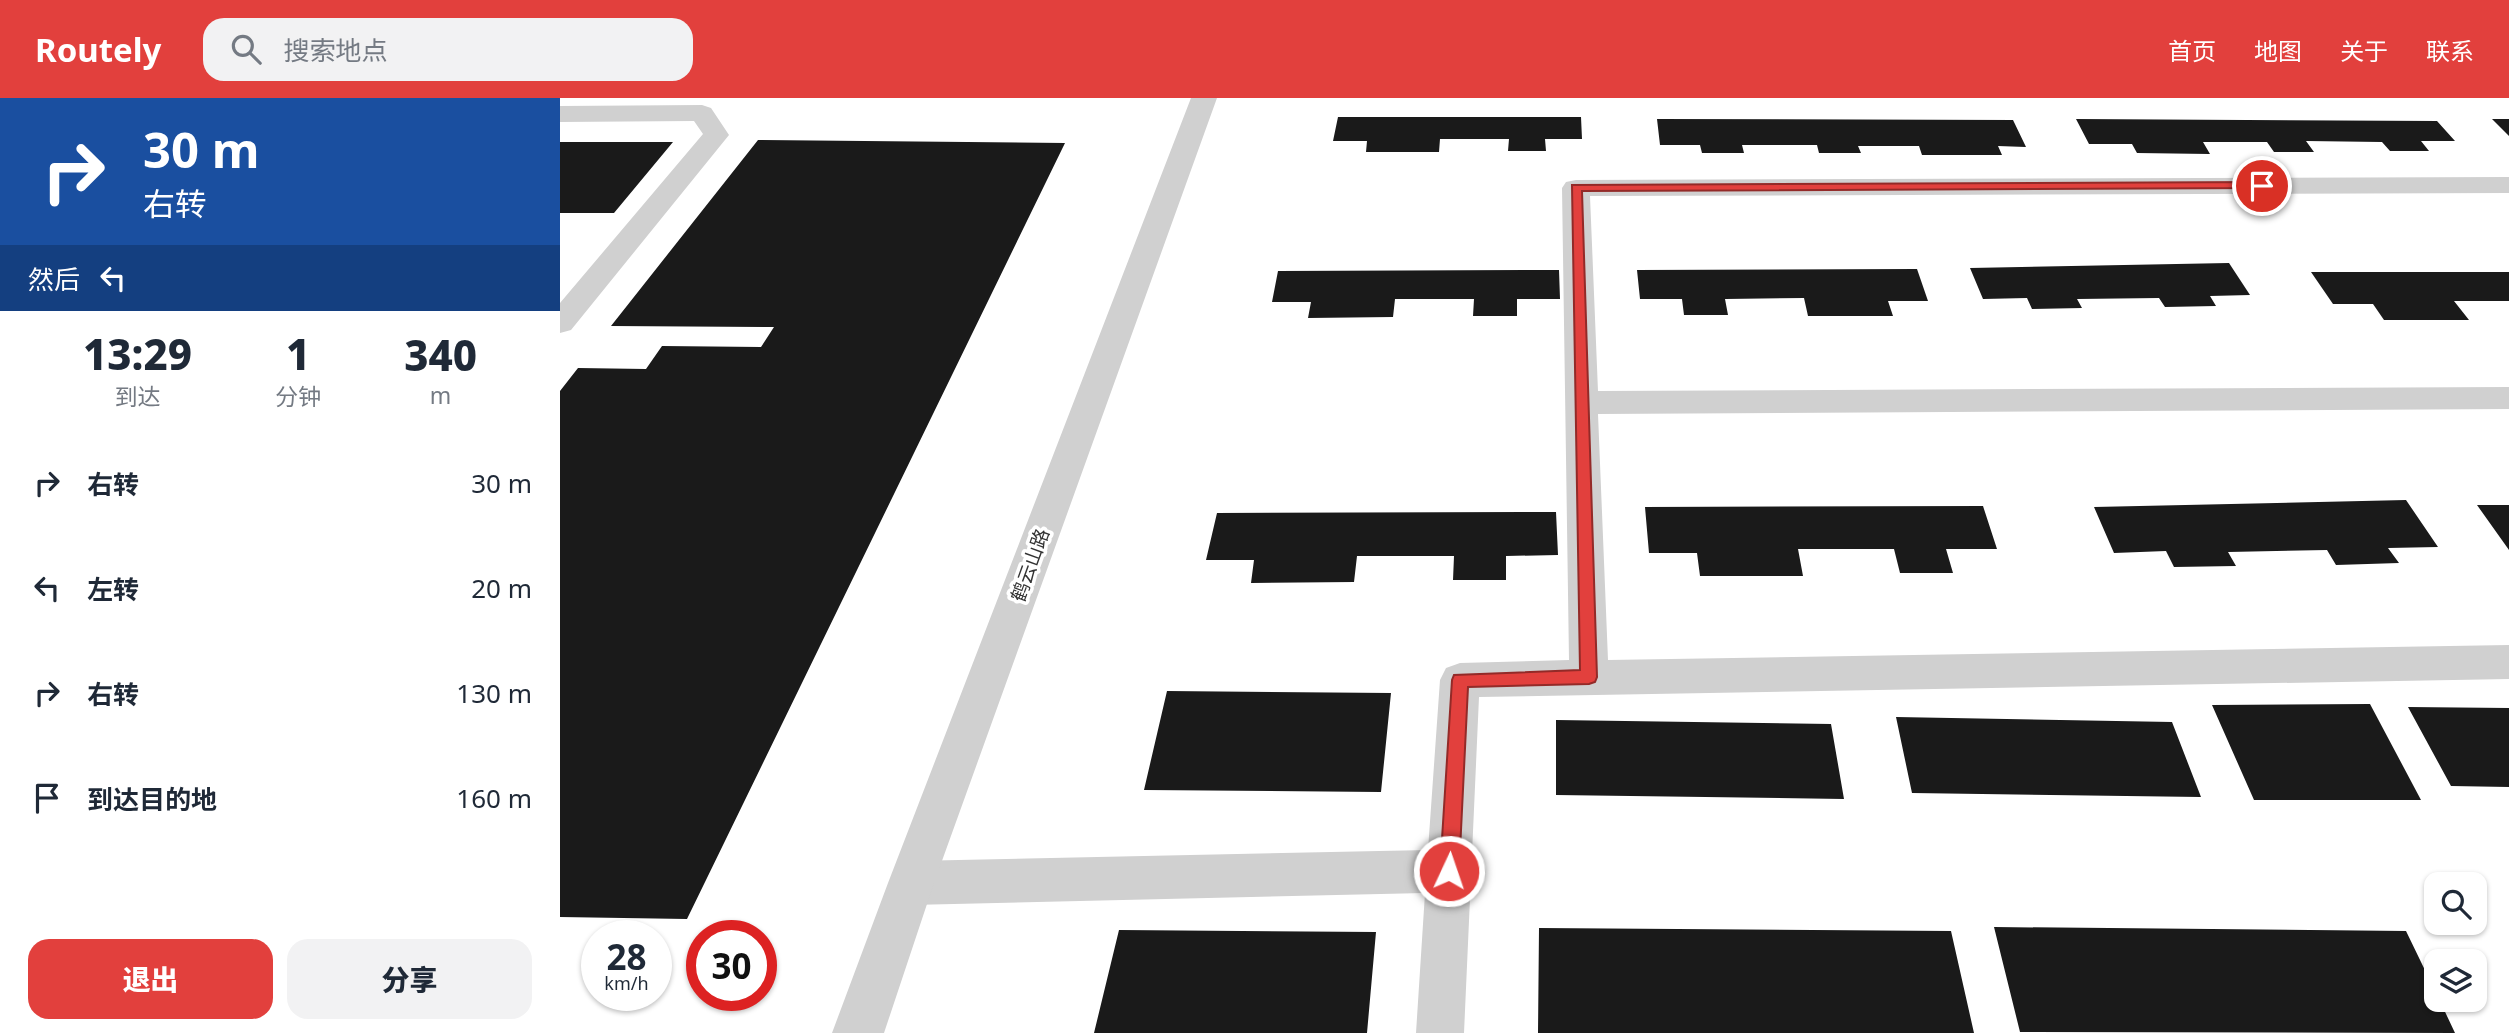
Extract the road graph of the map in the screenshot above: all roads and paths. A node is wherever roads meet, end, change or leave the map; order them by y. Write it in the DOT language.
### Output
graph roads {
  1 [pos="1204,98"];
  2 [pos="560,114"];
  3 [pos="2509,185"];
  4 [pos="560,323"];
  5 [pos="2509,398"];
  6 [pos="1583,403"];
  7 [pos="2509,662"];
  8 [pos="1589,677"];
  9 [pos="1449,871"];
  10 [pos="911,883"];
  11 [pos="858,1033"];
  12 [pos="1440,1033"];
  1 -- 10 [label="street, 鹤云山路"];
  2 -- 4 [label="street"];
  3 -- 6 [label="street"];
  5 -- 6 [label="street"];
  6 -- 8 [label="street"];
  7 -- 8 [label="street"];
  8 -- 9 [label="street"];
  9 -- 10 [label="street"];
  9 -- 12 [label="street"];
  10 -- 11 [label="street, 鹤云山路"];
}
